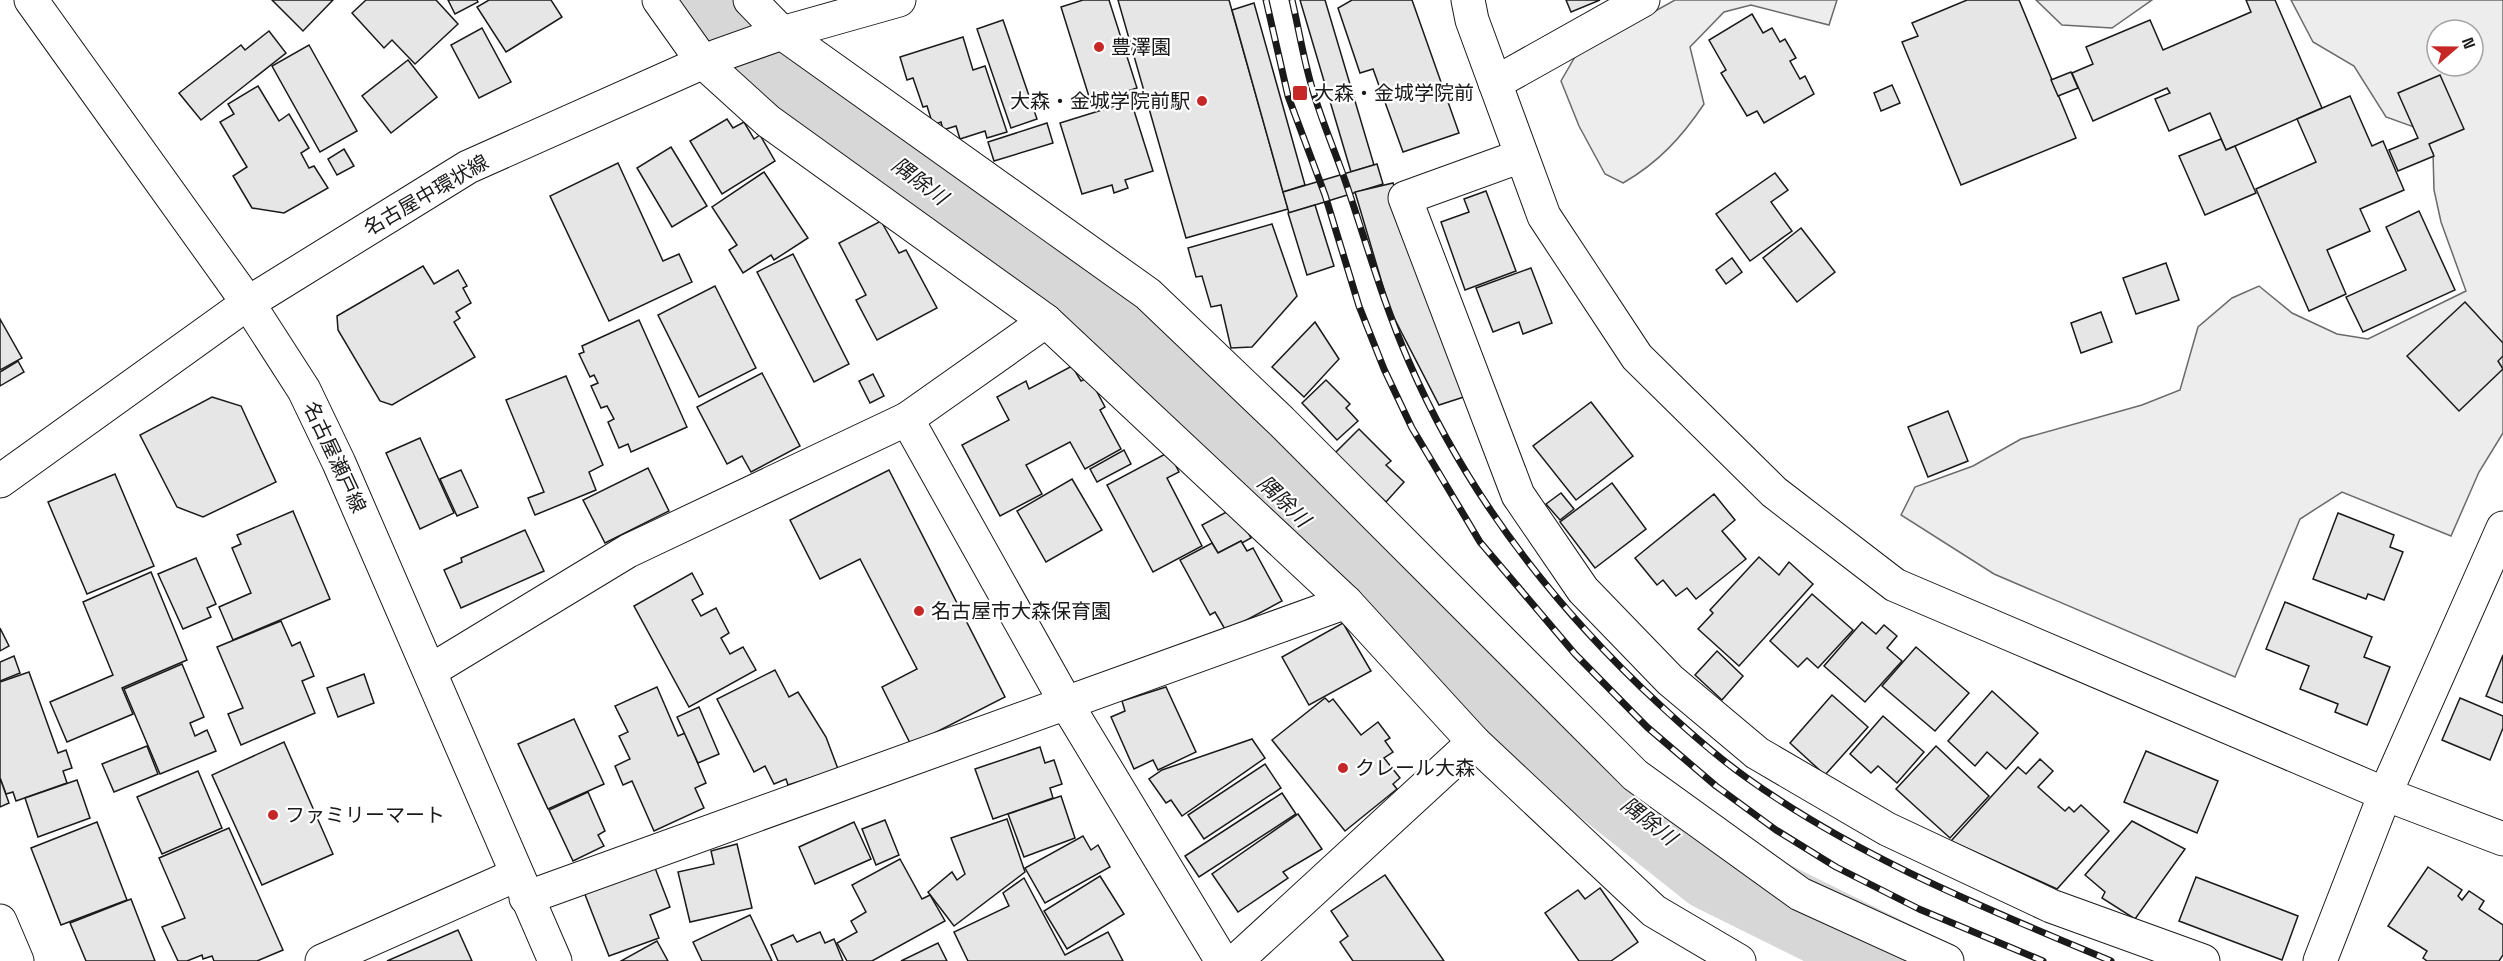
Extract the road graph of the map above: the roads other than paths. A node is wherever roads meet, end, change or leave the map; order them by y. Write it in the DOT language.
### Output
graph roads {
  1 [pos="31,0"];
  2 [pos="659,0"];
  3 [pos="750,0"];
  4 [pos="899,0"];
  5 [pos="1468,0"];
  6 [pos="1643,0"];
  7 [pos="774,36"];
  8 [pos="710,59"];
  9 [pos="1495,83"];
  10 [pos="1521,156"];
  11 [pos="248,303"];
  12 [pos="1046,321"];
  13 [pos="907,419"];
  14 [pos="0,481"];
  15 [pos="2503,528"];
  16 [pos="1346,602"];
  17 [pos="430,671"];
  18 [pos="1066,703"];
  19 [pos="1474,742"];
  20 [pos="2385,794"];
  21 [pos="2503,839"];
  22 [pos="521,886"];
  23 [pos="0,921"];
  24 [pos="17,961"];
  25 [pos="322,961"];
  26 [pos="555,961"];
  27 [pos="1222,961"];
  28 [pos="1236,961"];
  29 [pos="1739,961"];
  30 [pos="1947,961"];
  31 [pos="2203,961"];
  32 [pos="2320,961"];
  1 -- 11 [label="street, 名古屋瀬戸線"];
  2 -- 8 [label="street"];
  3 -- 7 [label="street"];
  4 -- 7 [label="street, 名古屋中環状線"];
  5 -- 9 [label="street"];
  6 -- 9 [label="street"];
  7 -- 8 [label="street, 名古屋中環状線"];
  7 -- 30 [label="street"];
  8 -- 11 [label="street, 名古屋中環状線"];
  8 -- 12 [label="street"];
  9 -- 10 [label="street"];
  10 -- 20 [label="street"];
  10 -- 31 [label="street"];
  11 -- 14 [label="street, 名古屋中環状線"];
  11 -- 17 [label="street, 名古屋瀬戸線"];
  12 -- 13 [label="street"];
  12 -- 16 [label="street"];
  13 -- 17 [label="street"];
  13 -- 18 [label="street"];
  15 -- 20 [label="street"];
  16 -- 18 [label="street"];
  16 -- 19 [label="street"];
  17 -- 22 [label="street, 名古屋瀬戸線"];
  18 -- 22 [label="street"];
  18 -- 27 [label="street"];
  19 -- 28 [label="street"];
  19 -- 29 [label="street"];
  20 -- 21 [label="street"];
  20 -- 32 [label="street"];
  22 -- 25 [label="street"];
  22 -- 26 [label="street, 名古屋瀬戸線"];
  23 -- 24 [label="street"];
}
